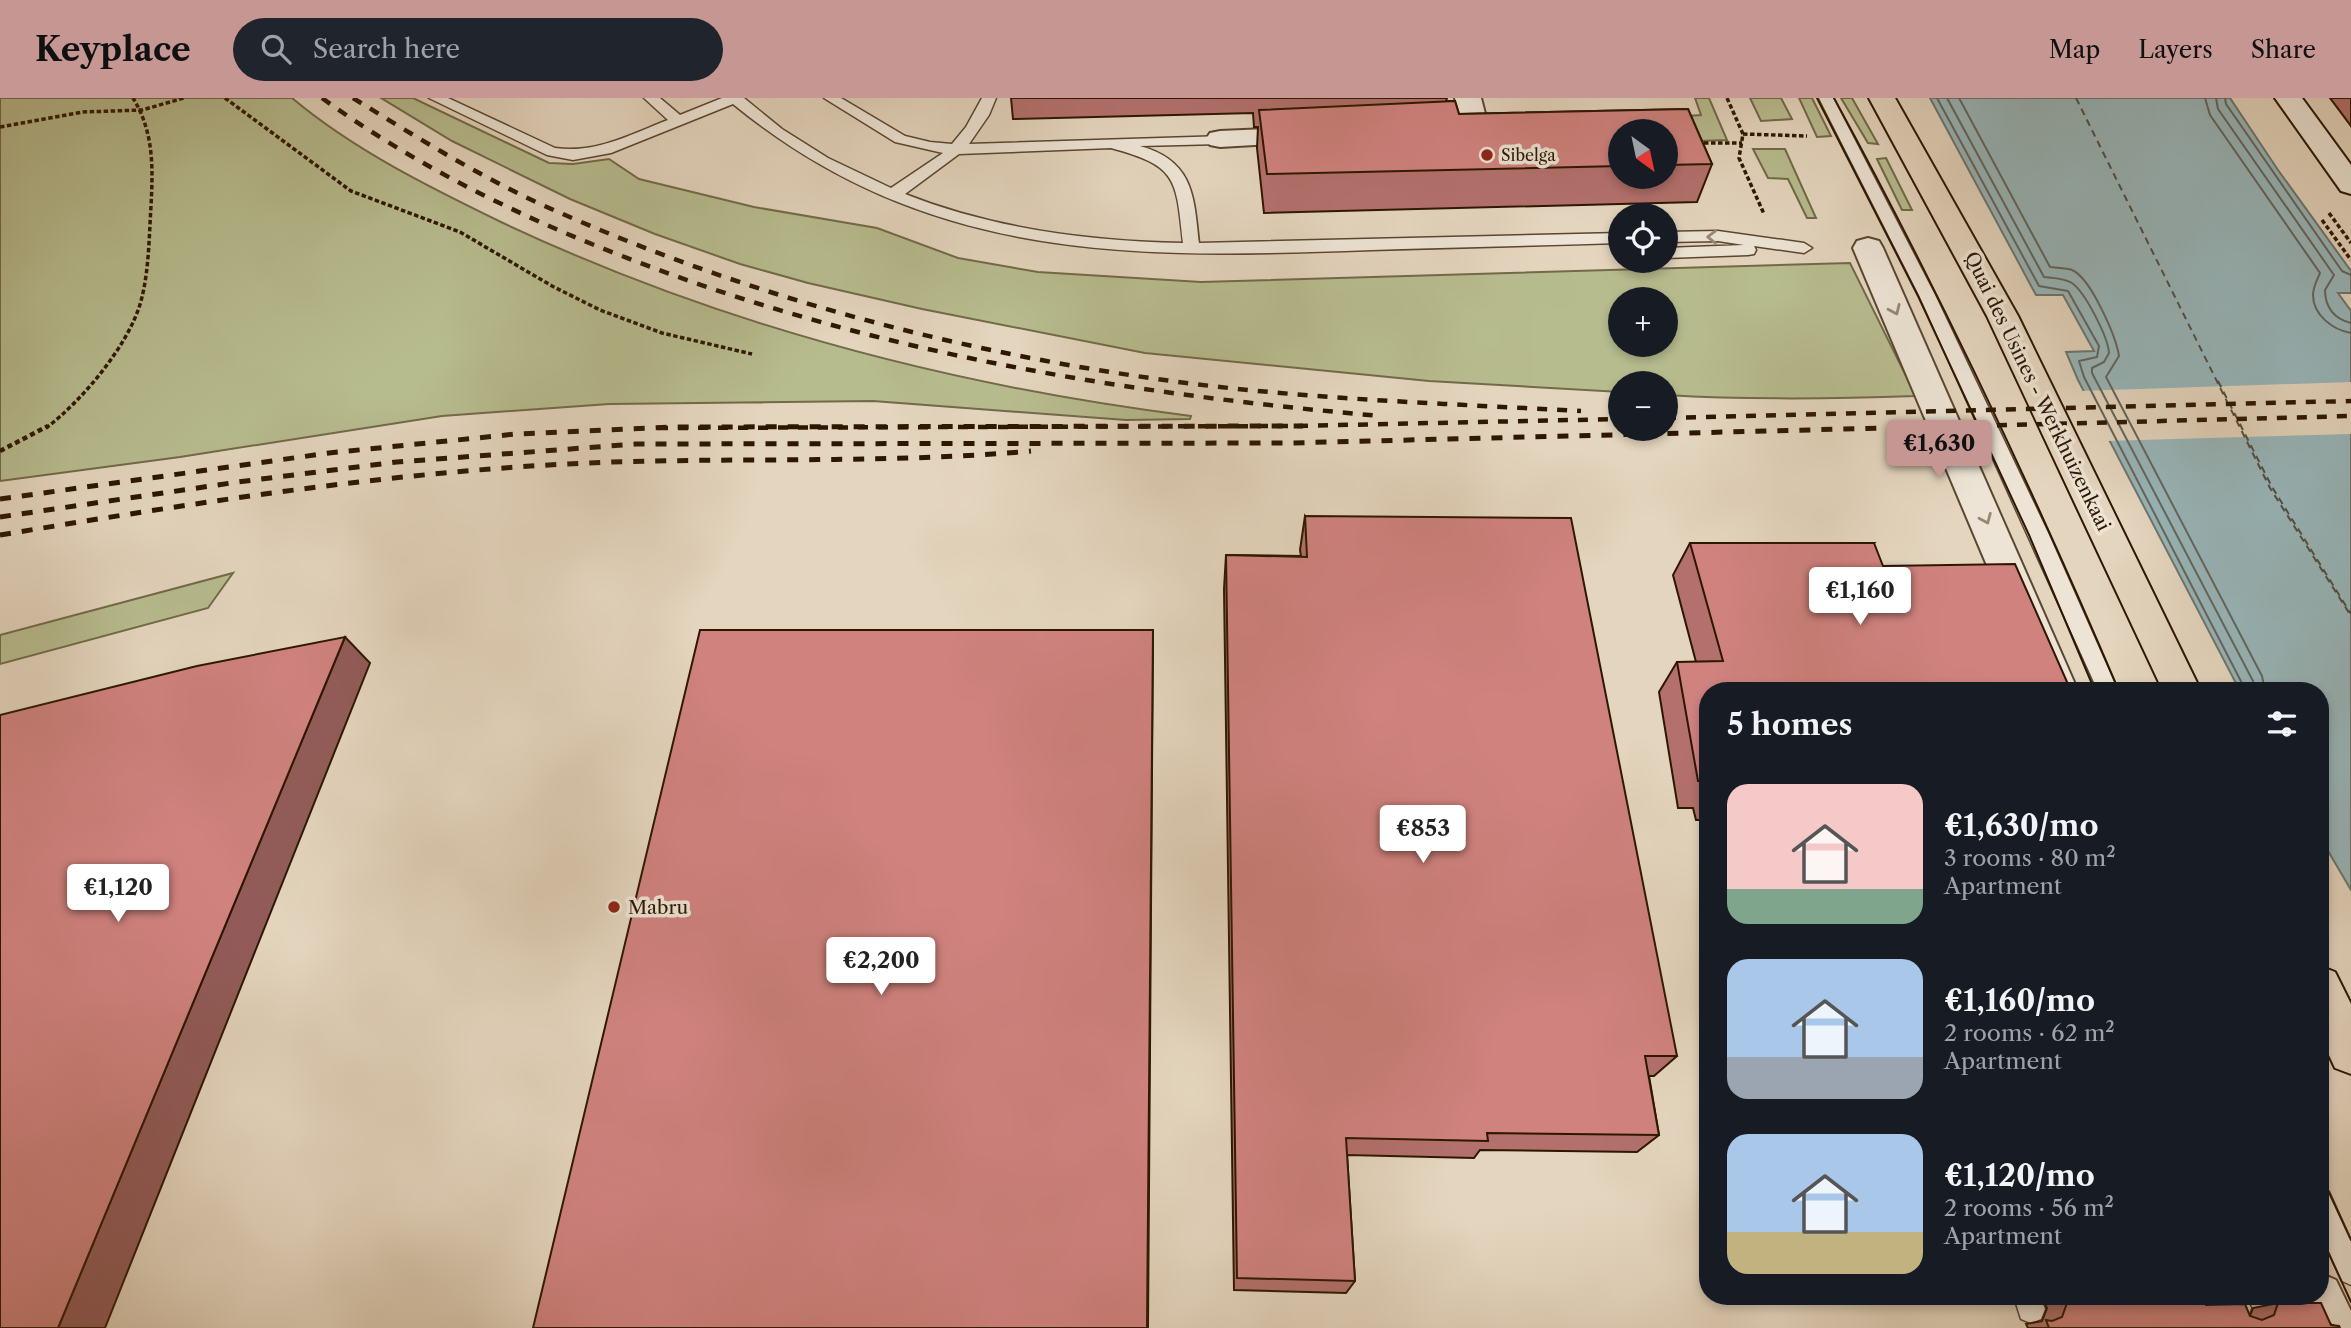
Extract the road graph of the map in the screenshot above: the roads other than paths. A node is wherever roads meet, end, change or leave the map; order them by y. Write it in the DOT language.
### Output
graph roads {
  1 [pos="436,98"];
  2 [pos="651,98"];
  3 [pos="735,98"];
  4 [pos="831,98"];
  5 [pos="989,98"];
  6 [pos="1468,98"];
  7 [pos="1826,98"];
  8 [pos="1882,98"];
  9 [pos="2288,98"];
  10 [pos="679,121"];
  11 [pos="1408,132"];
  12 [pos="1341,134"];
  13 [pos="1220,139"];
  14 [pos="1111,143"];
  15 [pos="958,149"];
  16 [pos="2351,185"];
  17 [pos="893,194"];
  18 [pos="1678,237"];
  19 [pos="1608,238"];
  20 [pos="1547,239"];
  21 [pos="1608,248"];
  22 [pos="1868,248"];
  23 [pos="1192,249"];
  24 [pos="1678,253"];
  25 [pos="2055,682"];
  26 [pos="2104,682"];
  27 [pos="2178,682"];
  28 [pos="2329,1006"];
  29 [pos="2351,1052"];
  30 [pos="2329,1222"];
  31 [pos="2351,1272"];
  32 [pos="2323,1305"];
  33 [pos="2333,1328"];
  1 -- 10 [label="lane"];
  2 -- 10 [label="lane"];
  3 -- 10 [label="lane"];
  3 -- 17 [label="lane"];
  4 -- 15 [label="lane"];
  5 -- 15 [label="lane"];
  6 -- 11 [label="street"];
  7 -- 26 [label="lane"];
  8 -- 27 [label="main road, Quai des Usines - Werkhuizenkaai"];
  9 -- 16 [label="street"];
  12 -- 13 [label="street"];
  13 -- 14 [label="lane"];
  14 -- 15 [label="lane"];
  14 -- 23 [label="lane"];
  15 -- 17 [label="lane"];
  17 -- 23 [label="lane"];
  24 -- 18 [label="lane, one-way"];
  19 -- 20 [label="lane"];
  20 -- 21 [label="lane"];
  20 -- 23 [label="lane"];
  22 -- 25 [label="street, one-way"];
  28 -- 29 [label="main road"];
  30 -- 31 [label="lane"];
  32 -- 33 [label="street"];
}
